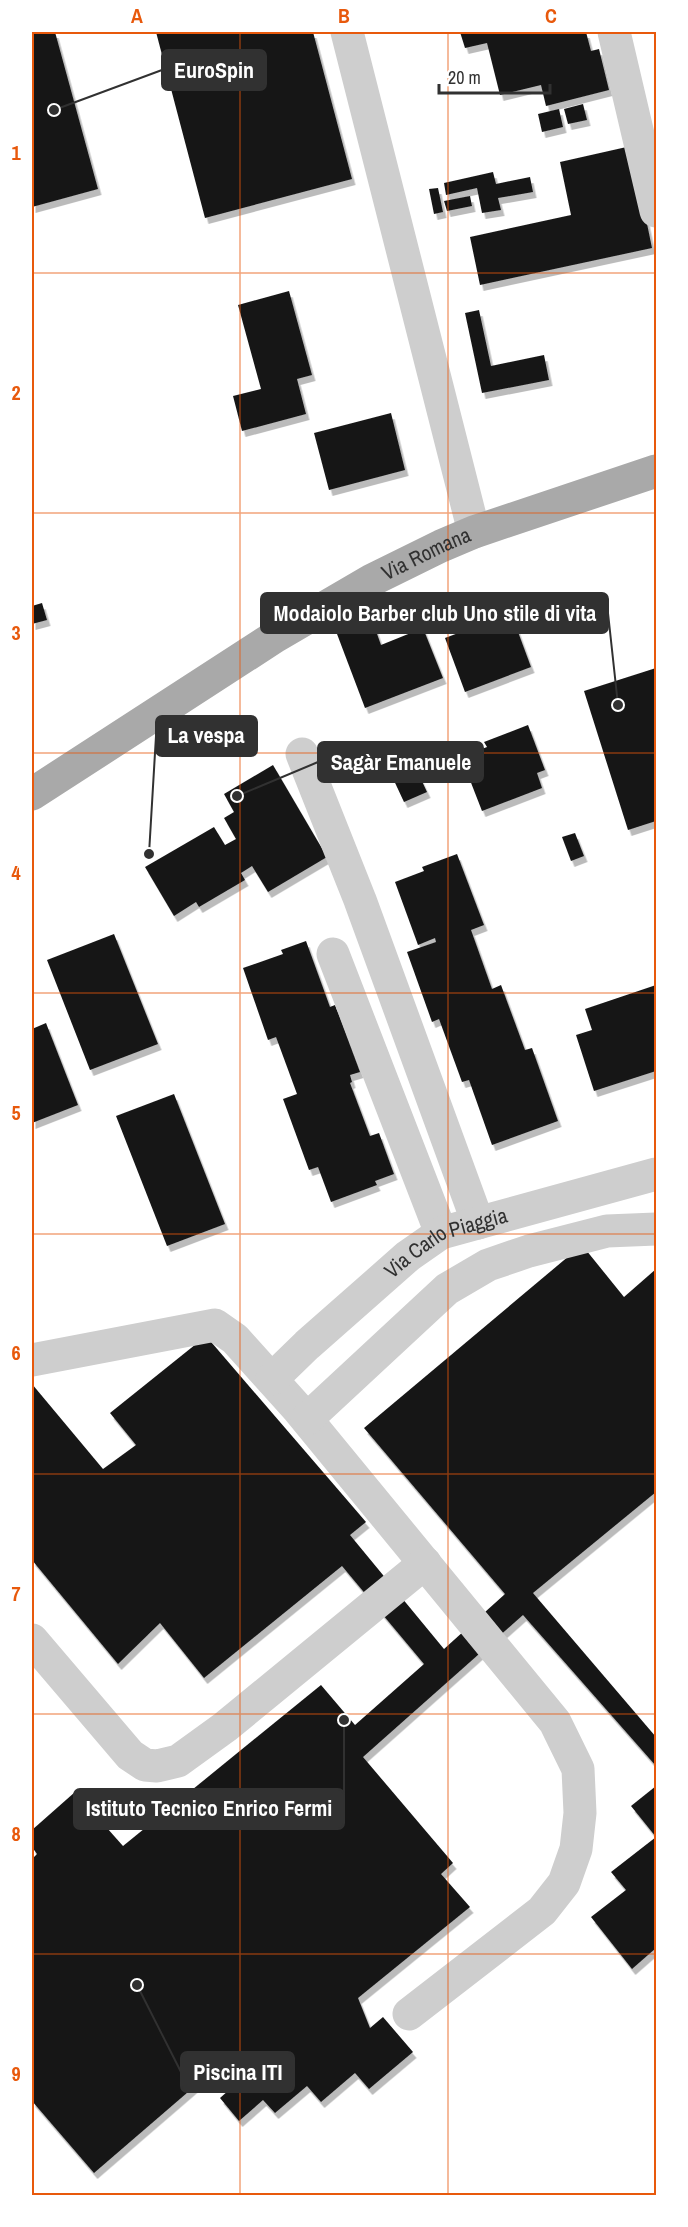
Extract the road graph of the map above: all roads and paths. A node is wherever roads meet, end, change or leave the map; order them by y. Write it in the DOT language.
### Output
graph roads {
  1 [pos="347,32"];
  2 [pos="614,32"];
  3 [pos="657,211"];
  4 [pos="657,471"];
  5 [pos="474,532"];
  6 [pos="302,754"];
  7 [pos="32,794"];
  8 [pos="333,954"];
  9 [pos="657,1174"];
  10 [pos="478,1223"];
  11 [pos="657,1228"];
  12 [pos="441,1233"];
  13 [pos="32,1360"];
  14 [pos="272,1379"];
  15 [pos="307,1419"];
  16 [pos="425,1563"];
  17 [pos="32,1640"];
  18 [pos="409,2014"];
  1 -- 5 [label="street"];
  2 -- 3 [label="street"];
  4 -- 5 [label="main road, Via Romana"];
  5 -- 7 [label="main road, Via Romana"];
  6 -- 10 [label="street"];
  8 -- 12 [label="street"];
  9 -- 10 [label="street, Via Carlo Piaggia"];
  10 -- 12 [label="street, Via Carlo Piaggia"];
  11 -- 15 [label="street"];
  12 -- 14 [label="street, Via Carlo Piaggia"];
  13 -- 14 [label="street"];
  14 -- 15 [label="street"];
  15 -- 16 [label="street"];
  16 -- 17 [label="street"];
  16 -- 18 [label="street"];
}
